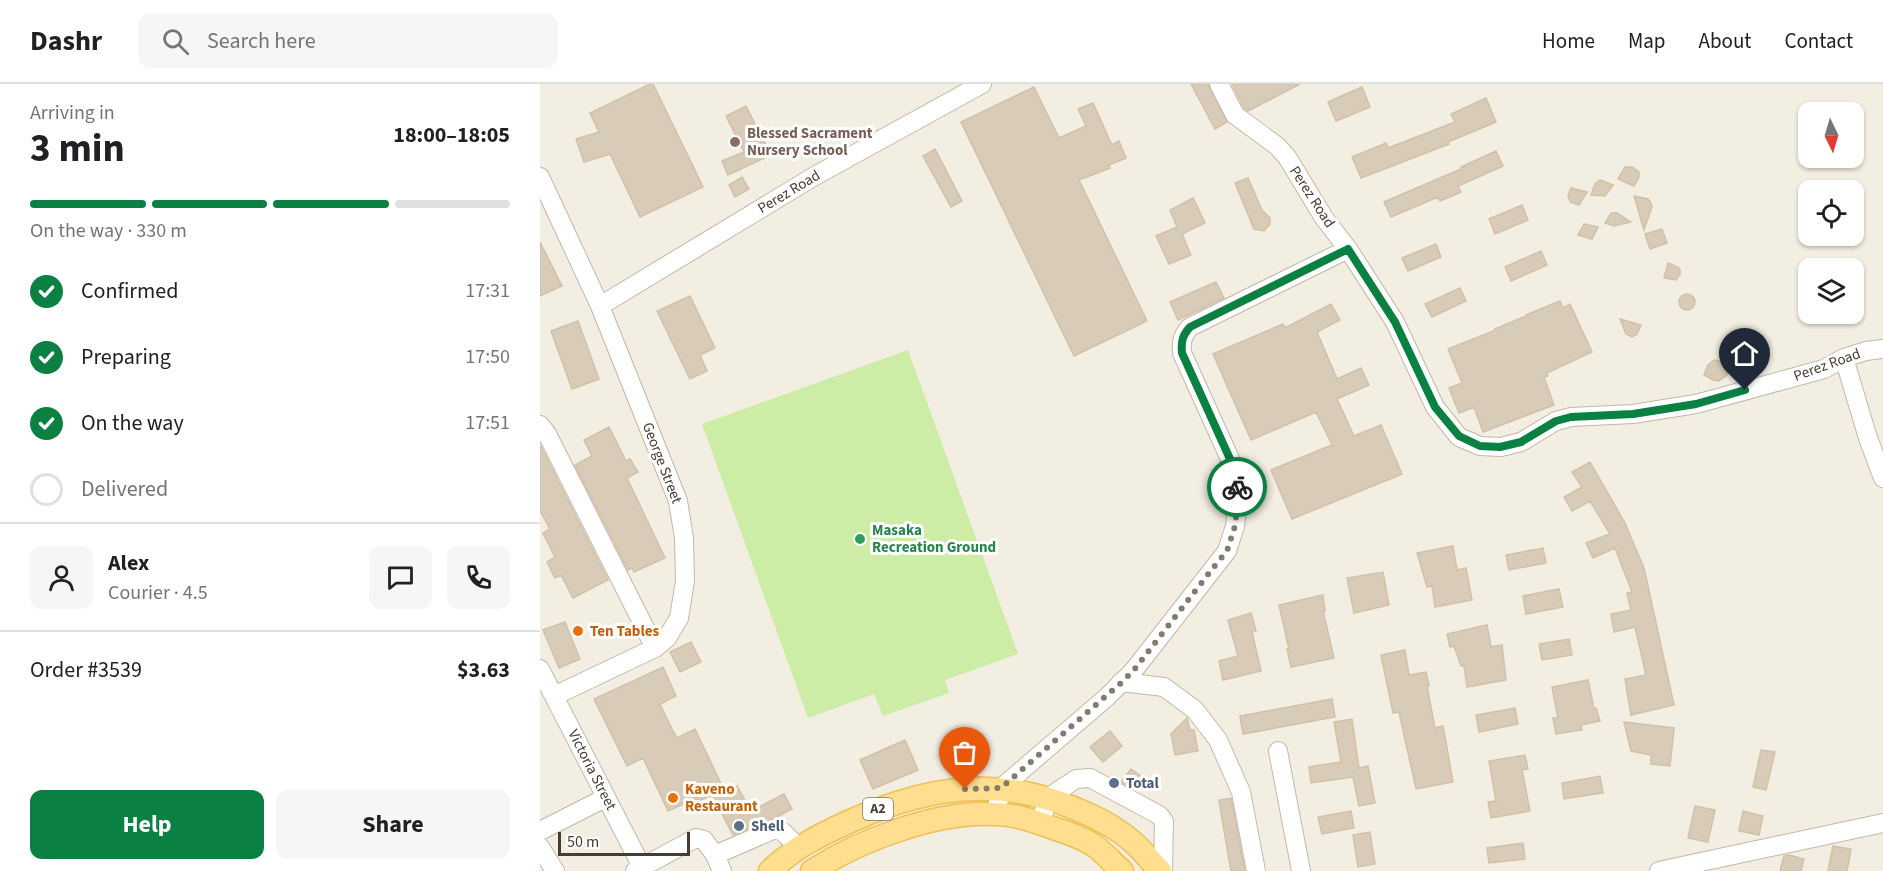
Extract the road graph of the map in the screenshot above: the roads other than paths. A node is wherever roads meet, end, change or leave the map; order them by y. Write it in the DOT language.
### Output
graph roads {
  1 [pos="982,84"];
  2 [pos="1218,84"];
  3 [pos="540,177"];
  4 [pos="1348,249"];
  5 [pos="600,306"];
  6 [pos="1883,349"];
  7 [pos="1844,358"];
  8 [pos="540,425"];
  9 [pos="1883,478"];
  10 [pos="655,648"];
  11 [pos="540,669"];
  12 [pos="1122,682"];
  13 [pos="554,696"];
  14 [pos="1278,751"];
  15 [pos="1001,788"];
  16 [pos="1049,797"];
  17 [pos="605,798"];
  18 [pos="996,814"];
  19 [pos="1040,823"];
  20 [pos="1883,823"];
  21 [pos="540,831"];
  22 [pos="806,842"];
  23 [pos="540,847"];
  24 [pos="718,863"];
  25 [pos="819,866"];
  26 [pos="640,870"];
  27 [pos="555,871"];
  28 [pos="770,871"];
  29 [pos="1122,871"];
  30 [pos="1161,871"];
  31 [pos="1256,871"];
  32 [pos="1301,871"];
  33 [pos="1659,871"];
  1 -- 5 [label="street, Perez Road"];
  2 -- 4 [label="street, Perez Road"];
  3 -- 5 [label="street, George Street"];
  4 -- 7 [label="street, Perez Road"];
  4 -- 12 [label="street"];
  5 -- 10 [label="street, George Street"];
  6 -- 7 [label="street, Perez Road"];
  7 -- 9 [label="street"];
  8 -- 10 [label="street"];
  10 -- 13 [label="street, George Street"];
  11 -- 13 [label="street, Victoria Street"];
  12 -- 15 [label="street"];
  12 -- 31 [label="street"];
  13 -- 17 [label="street, Victoria Street"];
  14 -- 32 [label="street"];
  15 -- 16 [label="main road, A2"];
  15 -- 18 [label="street"];
  15 -- 22 [label="main road, A2"];
  16 -- 19 [label="street"];
  16 -- 30 [label="main road, A2"];
  16 -- 30 [label="street"];
  17 -- 21 [label="street"];
  17 -- 26 [label="street, Victoria Street"];
  18 -- 19 [label="main road, A2"];
  18 -- 25 [label="main road, A2"];
  19 -- 29 [label="main road, A2"];
  20 -- 33 [label="street"];
  22 -- 24 [label="street"];
  22 -- 25 [label="main road"];
  22 -- 28 [label="main road, A2"];
  23 -- 27 [label="street"];
  24 -- 26 [label="street"];
}
